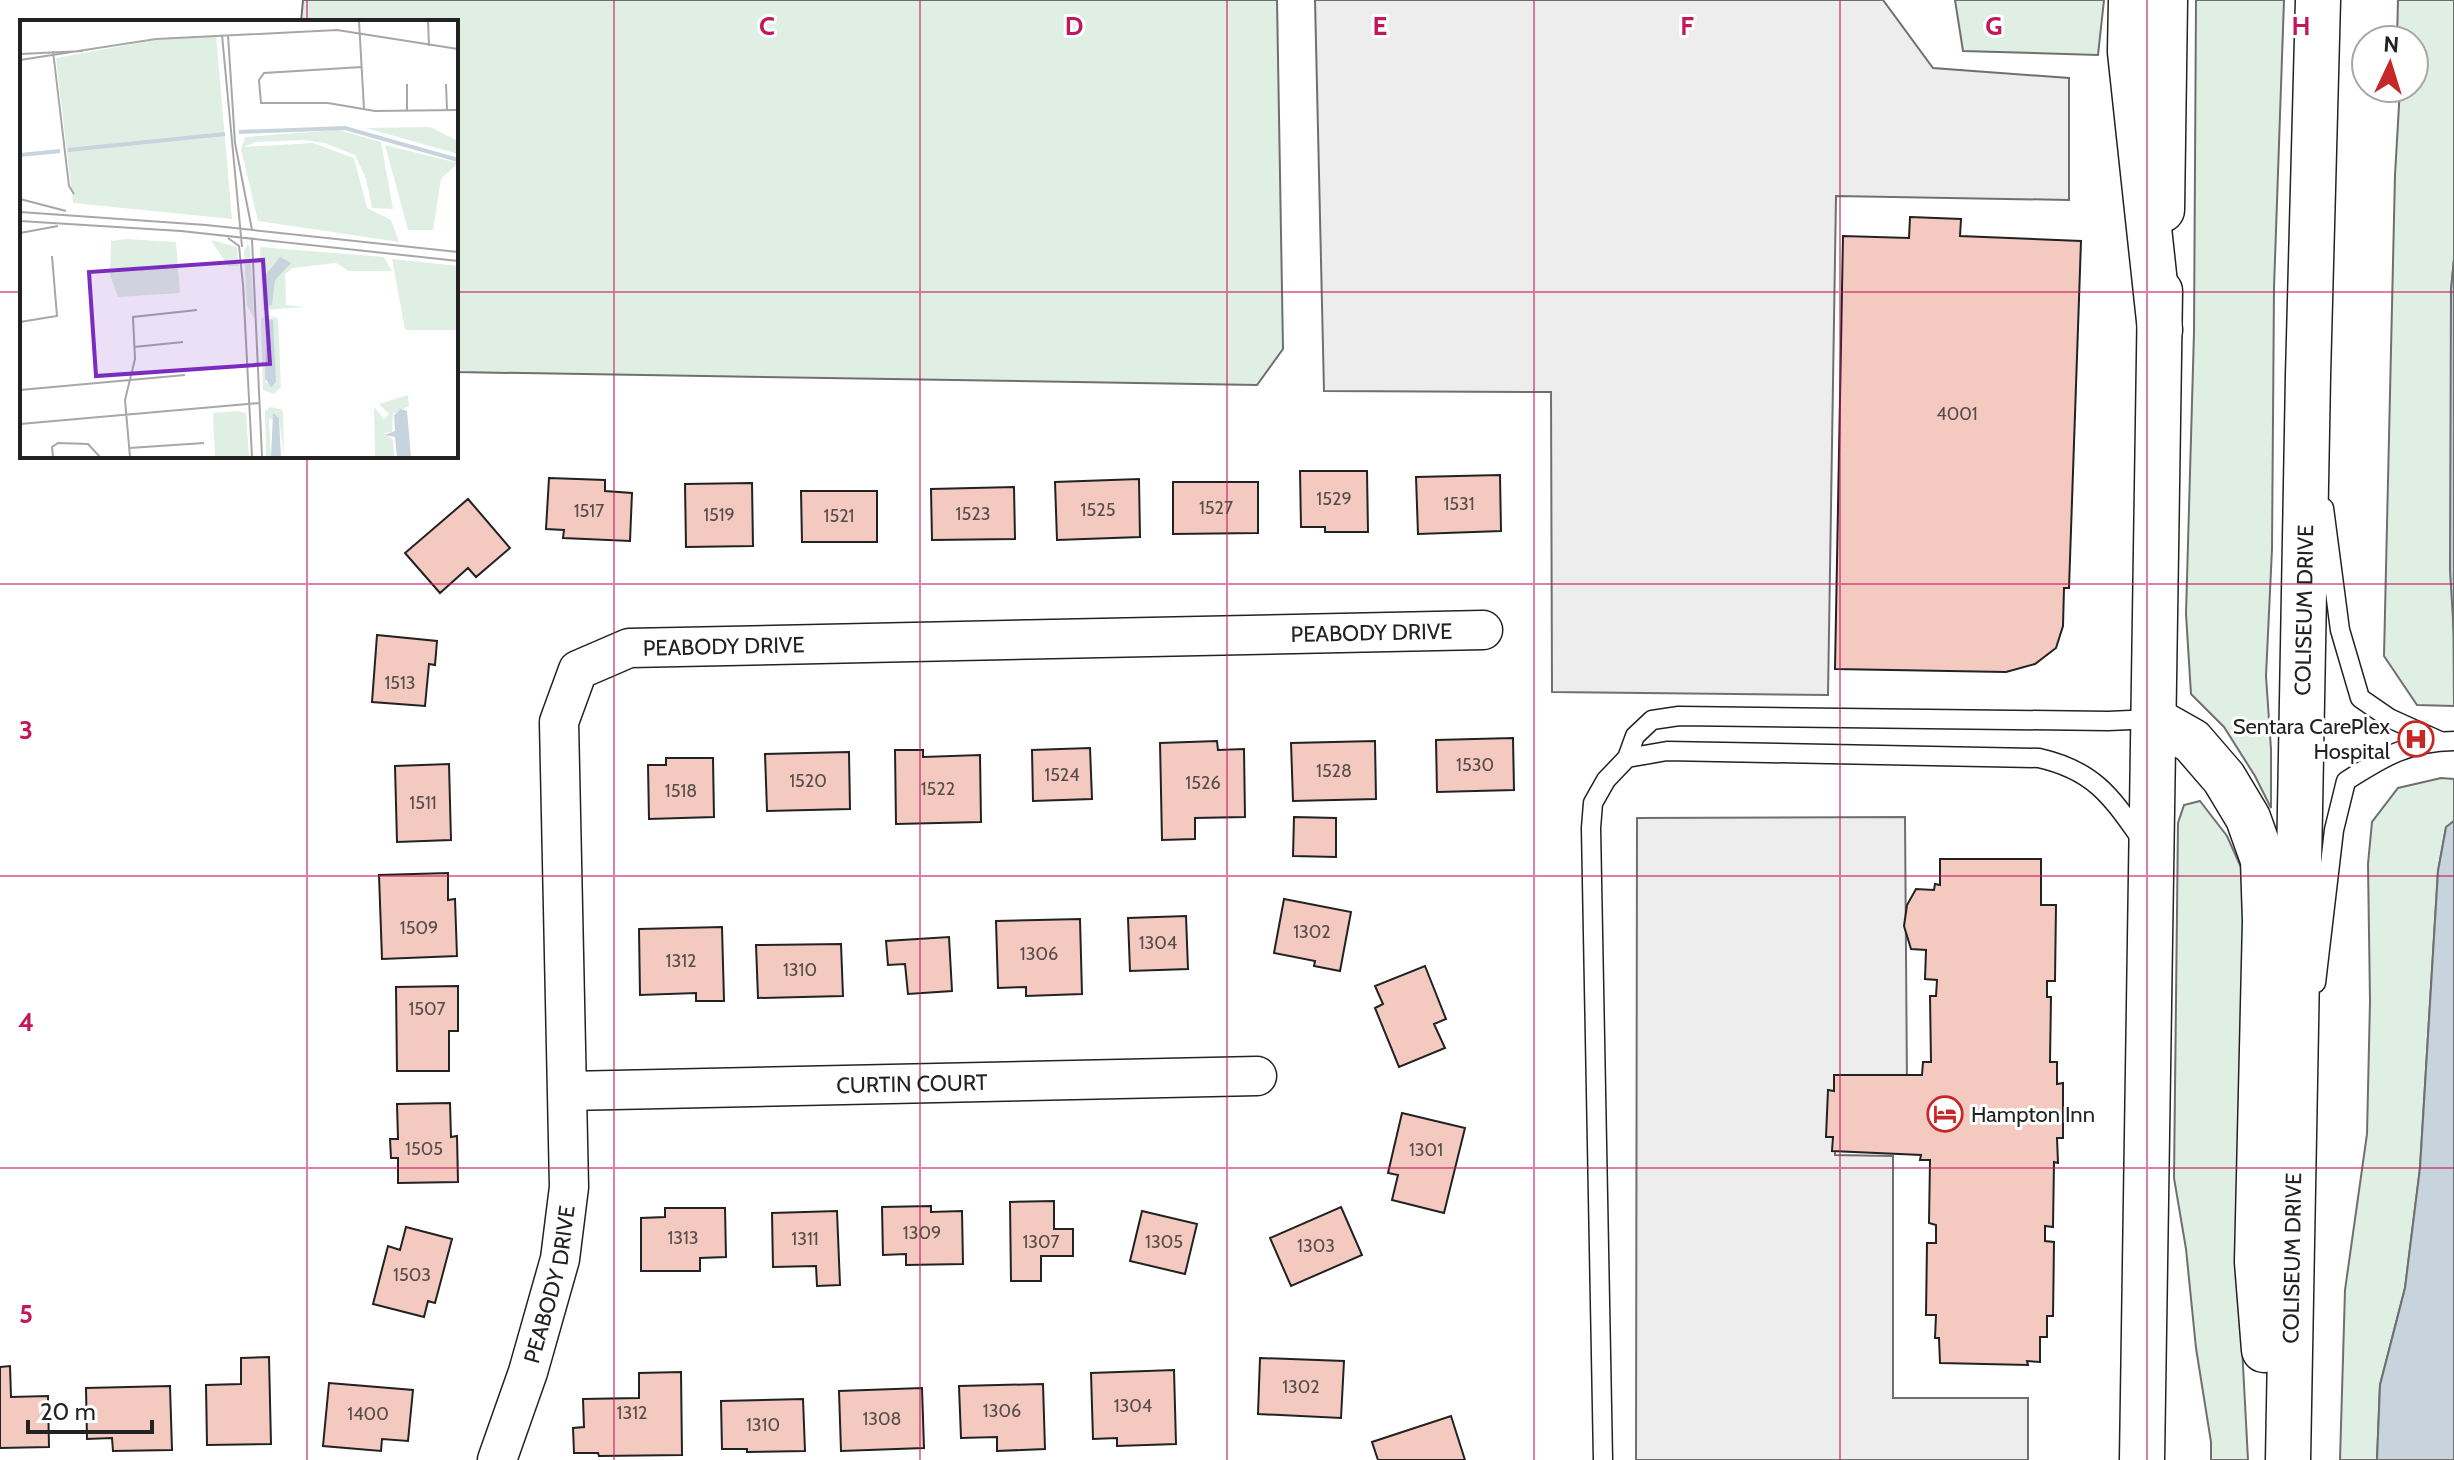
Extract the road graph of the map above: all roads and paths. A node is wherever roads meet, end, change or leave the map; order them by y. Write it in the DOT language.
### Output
graph roads {
  1 [pos="2131,0"];
  2 [pos="2165,0"];
  3 [pos="2318,0"];
  4 [pos="2160,330"];
  5 [pos="2308,376"];
  6 [pos="1483,630"];
  7 [pos="2153,719"];
  8 [pos="2447,741"];
  9 [pos="1627,758"];
  10 [pos="2151,853"];
  11 [pos="1257,1076"];
  12 [pos="568,1091"];
  13 [pos="2292,1197"];
  14 [pos="497,1460"];
  15 [pos="1603,1460"];
  16 [pos="2142,1460"];
  17 [pos="2274,1460"];
  18 [pos="2288,1460"];
  1 -- 4 [label="street"];
  2 -- 4 [label="street"];
  3 -- 5 [label="street, COLISEUM DRIVE"];
  4 -- 7 [label="street"];
  5 -- 8 [label="lane"];
  5 -- 13 [label="street, COLISEUM DRIVE"];
  6 -- 12 [label="street, PEABODY DRIVE"];
  7 -- 9 [label="lane"];
  7 -- 10 [label="street"];
  7 -- 17 [label="street"];
  8 -- 13 [label="lane"];
  9 -- 10 [label="lane"];
  9 -- 15 [label="lane"];
  10 -- 16 [label="street"];
  11 -- 12 [label="street, CURTIN COURT"];
  12 -- 14 [label="street, PEABODY DRIVE"];
  13 -- 18 [label="street, COLISEUM DRIVE"];
}
